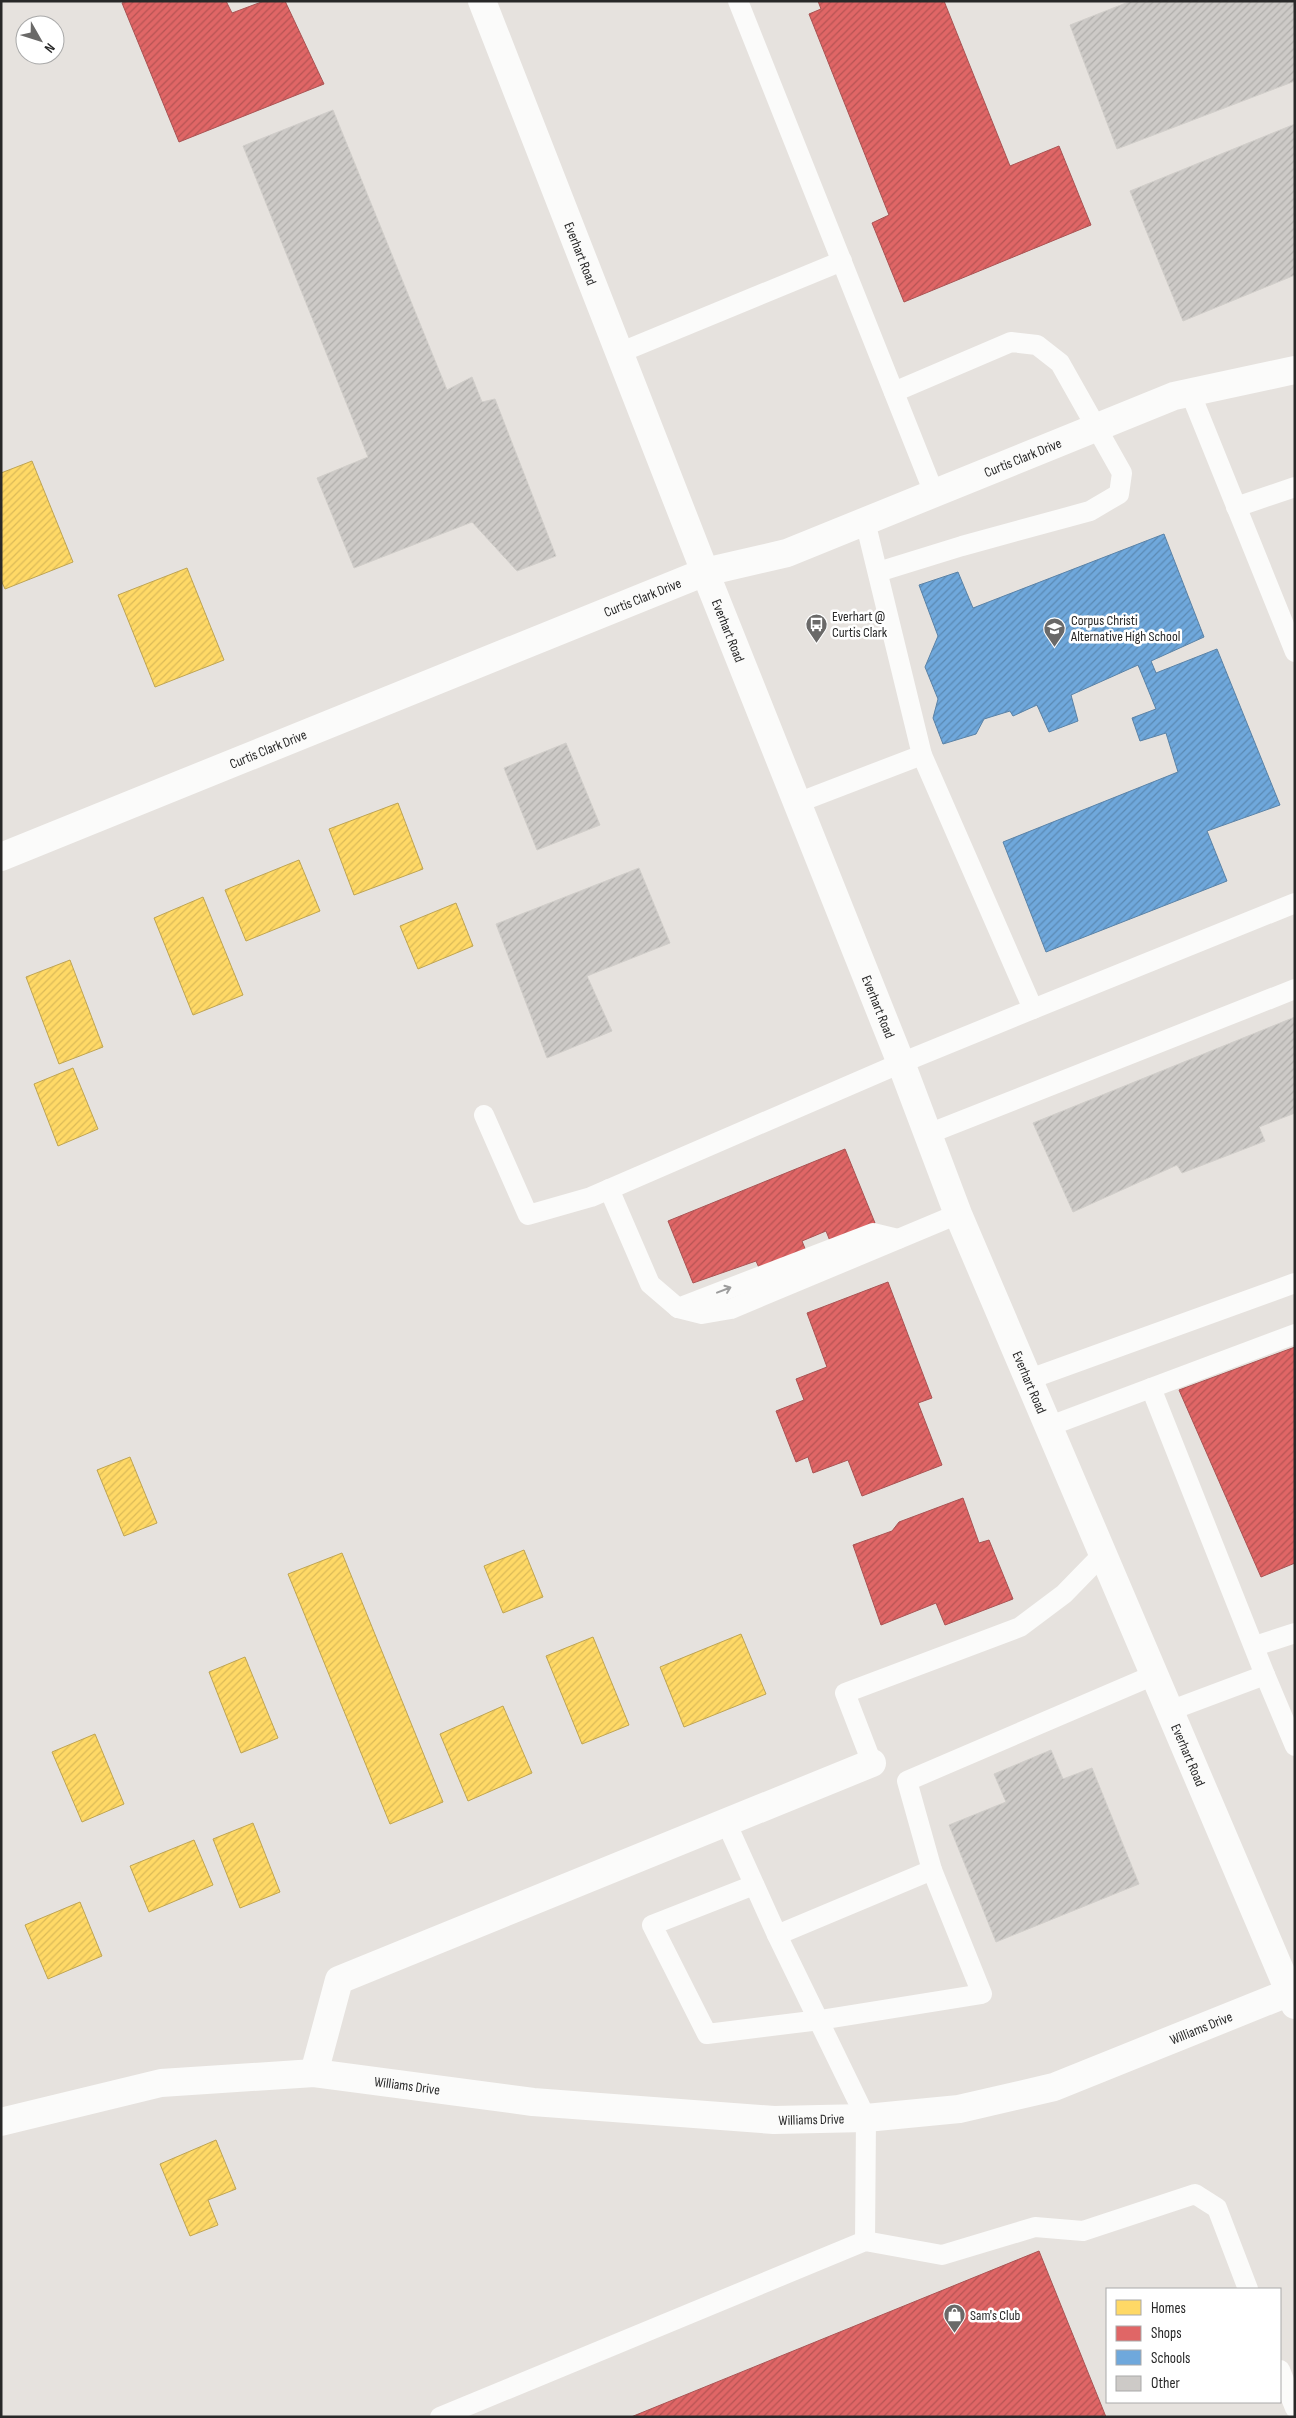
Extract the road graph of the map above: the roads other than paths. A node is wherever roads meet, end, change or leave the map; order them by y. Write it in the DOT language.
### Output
graph roads {
  1 [pos="482,1"];
  2 [pos="738,1"];
  3 [pos="842,261"];
  4 [pos="619,353"];
  5 [pos="1295,370"];
  6 [pos="894,392"];
  7 [pos="1190,392"];
  8 [pos="1096,428"];
  9 [pos="1295,487"];
  10 [pos="934,493"];
  11 [pos="1236,507"];
  12 [pos="864,521"];
  13 [pos="704,572"];
  14 [pos="878,572"];
  15 [pos="1295,652"];
  16 [pos="922,755"];
  17 [pos="797,802"];
  18 [pos="1,857"];
  19 [pos="1295,903"];
  20 [pos="1295,989"];
  21 [pos="1033,1009"];
  22 [pos="901,1063"];
  23 [pos="484,1115"];
  24 [pos="928,1134"];
  25 [pos="609,1189"];
  26 [pos="958,1214"];
  27 [pos="1295,1283"];
  28 [pos="1295,1334"];
  29 [pos="1027,1380"];
  30 [pos="1151,1388"];
  31 [pos="1047,1427"];
  32 [pos="1102,1555"];
  33 [pos="1295,1633"];
  34 [pos="1255,1646"];
  35 [pos="1154,1675"];
  36 [pos="1265,1675"];
  37 [pos="1170,1711"];
  38 [pos="1295,1746"];
  39 [pos="872,1763"];
  40 [pos="726,1822"];
  41 [pos="932,1870"];
  42 [pos="754,1885"];
  43 [pos="777,1936"];
  44 [pos="1293,1995"];
  45 [pos="820,2020"];
  46 [pos="314,2073"];
  47 [pos="866,2118"];
  48 [pos="1,2122"];
  49 [pos="865,2241"];
  50 [pos="1248,2288"];
  51 [pos="1281,2373"];
  52 [pos="1295,2408"];
  53 [pos="440,2417"];
  1 -- 4 [label="street, Everhart Road"];
  2 -- 3 [label="lane"];
  3 -- 4 [label="lane"];
  3 -- 6 [label="lane"];
  4 -- 13 [label="street, Everhart Road"];
  5 -- 7 [label="street, Curtis Clark Drive"];
  6 -- 8 [label="lane"];
  6 -- 10 [label="lane"];
  7 -- 8 [label="street, Curtis Clark Drive"];
  7 -- 11 [label="lane"];
  8 -- 10 [label="street, Curtis Clark Drive"];
  8 -- 14 [label="lane"];
  9 -- 11 [label="lane"];
  10 -- 12 [label="street, Curtis Clark Drive"];
  11 -- 15 [label="lane"];
  12 -- 13 [label="street, Curtis Clark Drive"];
  12 -- 14 [label="lane"];
  13 -- 17 [label="street, Everhart Road"];
  13 -- 18 [label="street, Curtis Clark Drive"];
  14 -- 16 [label="lane"];
  16 -- 17 [label="lane"];
  16 -- 21 [label="lane"];
  17 -- 22 [label="street, Everhart Road"];
  19 -- 21 [label="lane"];
  20 -- 24 [label="lane"];
  21 -- 22 [label="lane"];
  22 -- 24 [label="street, Everhart Road"];
  22 -- 25 [label="lane"];
  23 -- 25 [label="lane"];
  24 -- 26 [label="street, Everhart Road"];
  25 -- 26 [label="lane"];
  26 -- 29 [label="street, Everhart Road"];
  27 -- 29 [label="lane"];
  28 -- 30 [label="lane"];
  29 -- 31 [label="street, Everhart Road"];
  30 -- 31 [label="lane"];
  30 -- 34 [label="lane"];
  31 -- 32 [label="street, Everhart Road"];
  32 -- 35 [label="street, Everhart Road"];
  32 -- 39 [label="lane"];
  33 -- 34 [label="lane"];
  34 -- 36 [label="lane"];
  35 -- 37 [label="street, Everhart Road"];
  35 -- 41 [label="lane"];
  36 -- 37 [label="lane"];
  36 -- 38 [label="lane"];
  37 -- 44 [label="street, Everhart Road"];
  39 -- 40 [label="street"];
  40 -- 42 [label="lane"];
  40 -- 46 [label="street"];
  41 -- 43 [label="lane"];
  41 -- 45 [label="lane"];
  42 -- 43 [label="lane"];
  42 -- 45 [label="lane"];
  43 -- 45 [label="lane"];
  44 -- 47 [label="street, Williams Drive"];
  45 -- 47 [label="lane"];
  46 -- 47 [label="street, Williams Drive"];
  46 -- 48 [label="street, Williams Drive"];
  47 -- 49 [label="lane"];
  49 -- 50 [label="lane"];
  49 -- 53 [label="lane"];
  51 -- 52 [label="lane"];
}
